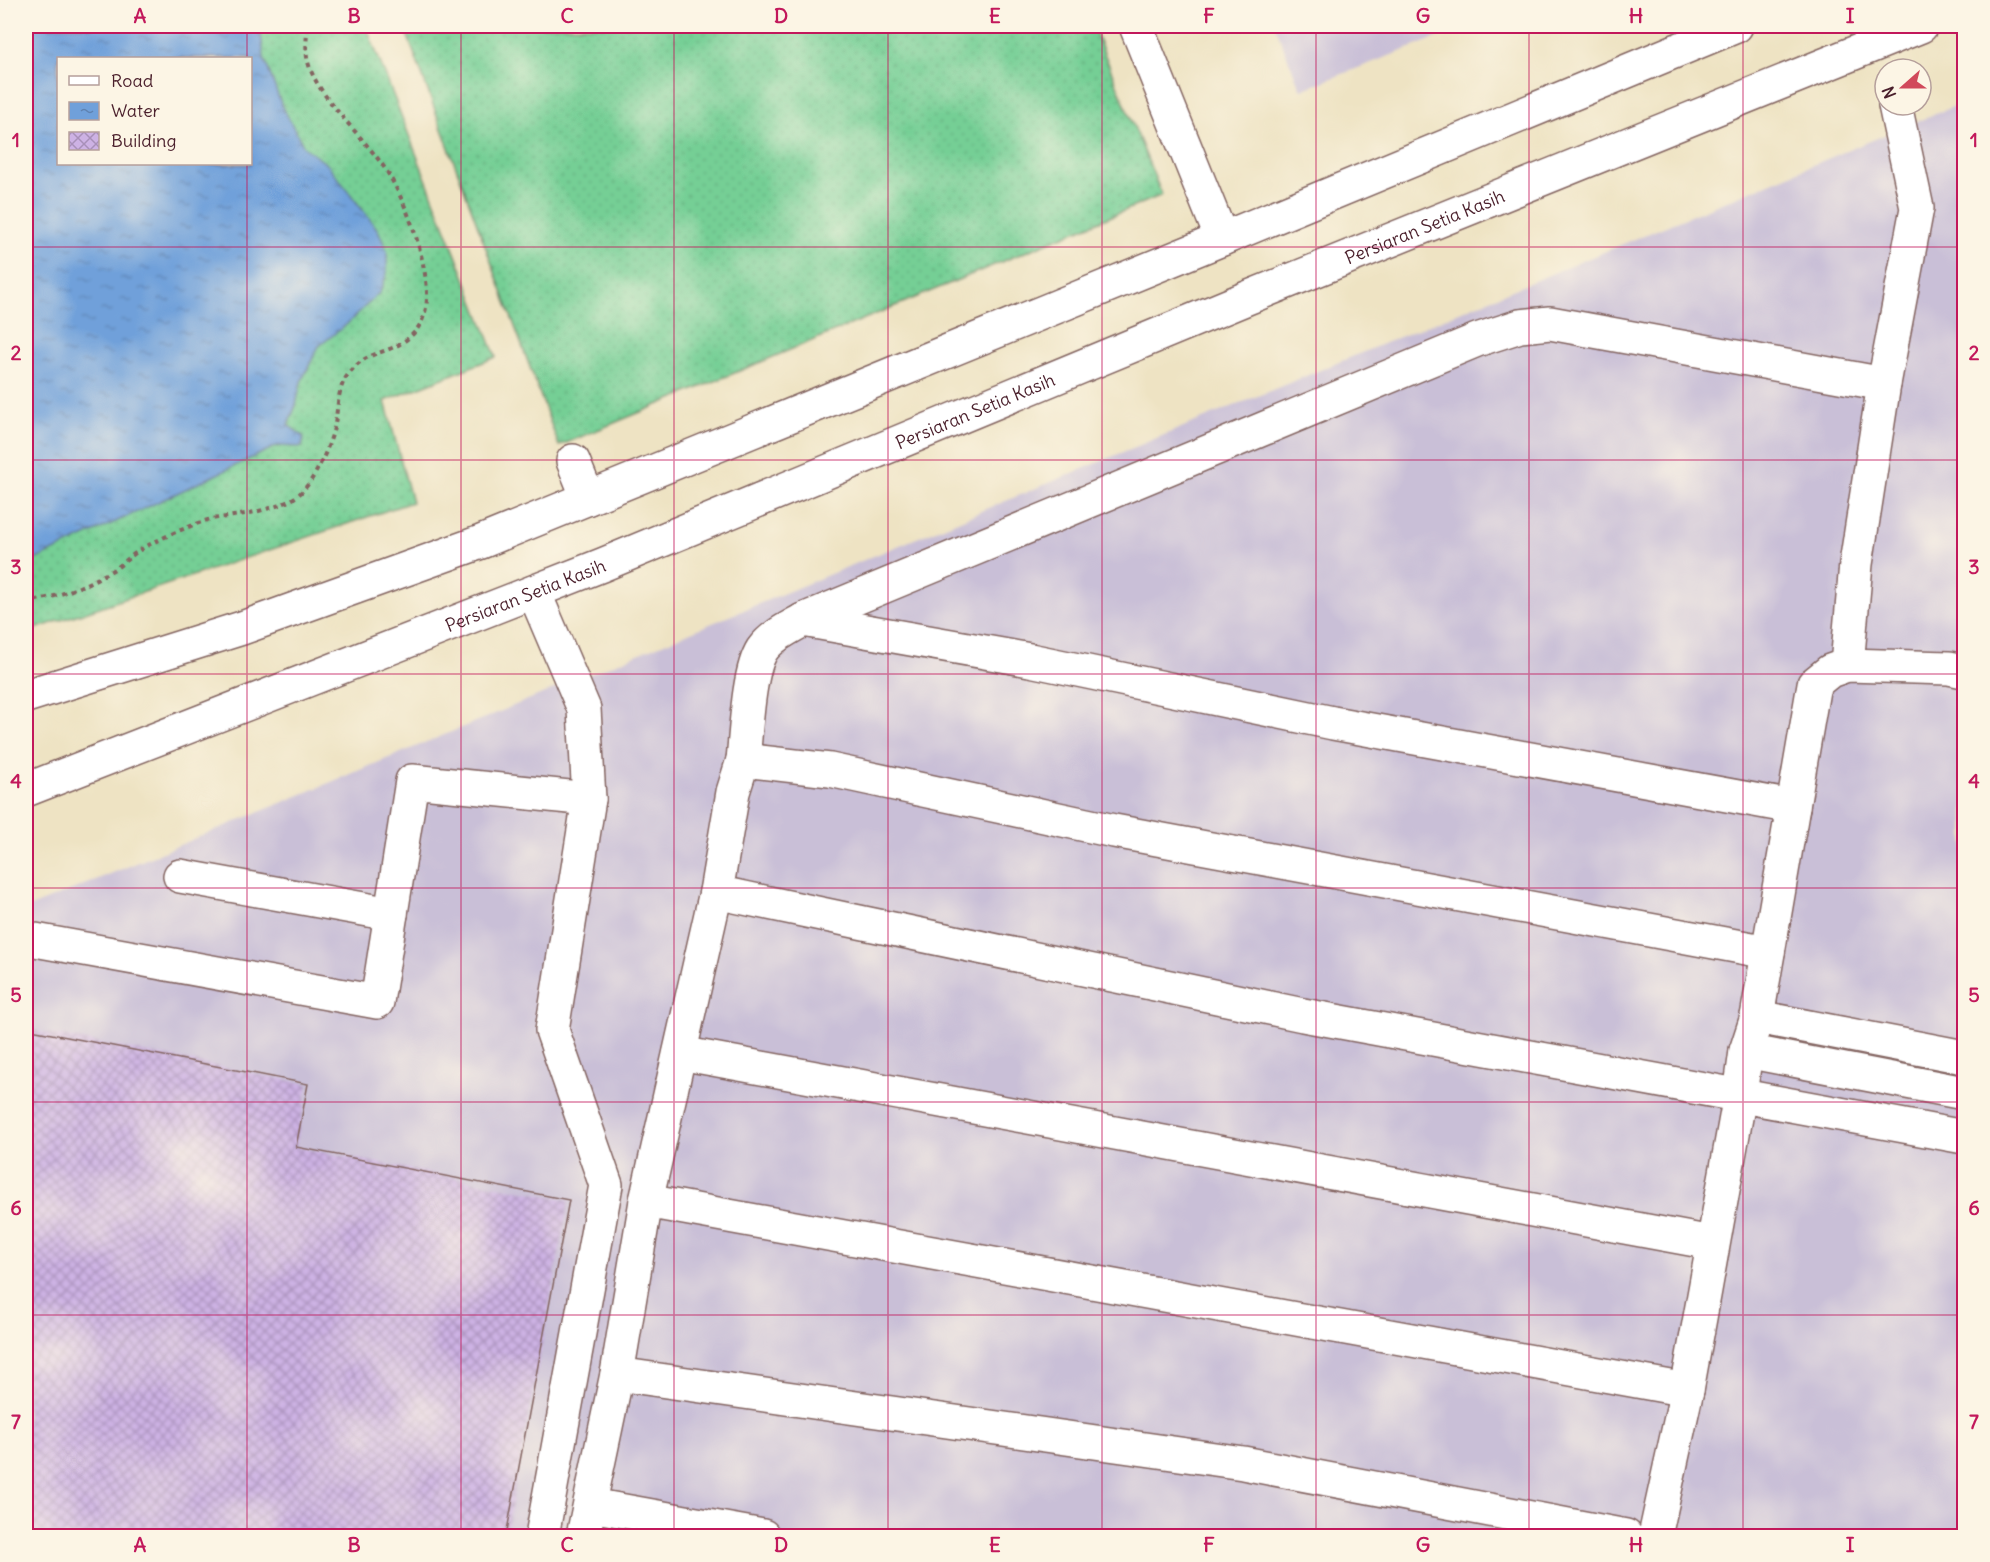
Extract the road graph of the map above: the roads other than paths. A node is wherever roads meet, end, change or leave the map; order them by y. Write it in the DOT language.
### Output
graph roads {
  1 [pos="1137,26"];
  2 [pos="1736,26"];
  3 [pos="1921,26"];
  4 [pos="1884,56"];
  5 [pos="1898,117"];
  6 [pos="1222,239"];
  7 [pos="1884,384"];
  8 [pos="573,461"];
  9 [pos="588,498"];
  10 [pos="534,592"];
  11 [pos="803,621"];
  12 [pos="1847,664"];
  13 [pos="1965,671"];
  14 [pos="26,696"];
  15 [pos="743,760"];
  16 [pos="26,790"];
  17 [pos="589,799"];
  18 [pos="1792,807"];
  19 [pos="180,876"];
  20 [pos="716,892"];
  21 [pos="391,914"];
  22 [pos="35,940"];
  23 [pos="1768,952"];
  24 [pos="1757,1017"];
  25 [pos="1746,1051"];
  26 [pos="680,1053"];
  27 [pos="1965,1058"];
  28 [pos="1965,1093"];
  29 [pos="1740,1095"];
  30 [pos="1965,1137"];
  31 [pos="646,1201"];
  32 [pos="1712,1243"];
  33 [pos="617,1374"];
  34 [pos="1687,1390"];
  35 [pos="591,1505"];
  36 [pos="542,1536"];
  37 [pos="583,1536"];
  38 [pos="763,1536"];
  39 [pos="1626,1536"];
  40 [pos="1655,1536"];
  1 -- 6 [label="street"];
  2 -- 6 [label="street"];
  3 -- 4 [label="street, Persiaran Setia Kasih"];
  4 -- 10 [label="street, Persiaran Setia Kasih"];
  5 -- 7 [label="street"];
  6 -- 9 [label="street"];
  7 -- 11 [label="street"];
  7 -- 12 [label="street"];
  8 -- 9 [label="street"];
  9 -- 14 [label="street"];
  10 -- 16 [label="street, Persiaran Setia Kasih"];
  10 -- 17 [label="street"];
  11 -- 15 [label="street"];
  11 -- 18 [label="street"];
  12 -- 13 [label="street"];
  12 -- 18 [label="street"];
  15 -- 20 [label="street"];
  15 -- 23 [label="street"];
  17 -- 21 [label="street"];
  17 -- 36 [label="street"];
  18 -- 23 [label="street"];
  19 -- 21 [label="street"];
  20 -- 26 [label="street"];
  20 -- 29 [label="street"];
  21 -- 22 [label="street"];
  23 -- 24 [label="street"];
  24 -- 25 [label="street"];
  24 -- 27 [label="street"];
  25 -- 28 [label="street"];
  25 -- 29 [label="street"];
  26 -- 31 [label="street"];
  26 -- 32 [label="street"];
  29 -- 30 [label="street"];
  29 -- 32 [label="street"];
  31 -- 33 [label="street"];
  31 -- 34 [label="street"];
  32 -- 34 [label="street"];
  33 -- 35 [label="street"];
  33 -- 39 [label="street"];
  34 -- 40 [label="street"];
  35 -- 37 [label="street"];
  35 -- 38 [label="street"];
}
